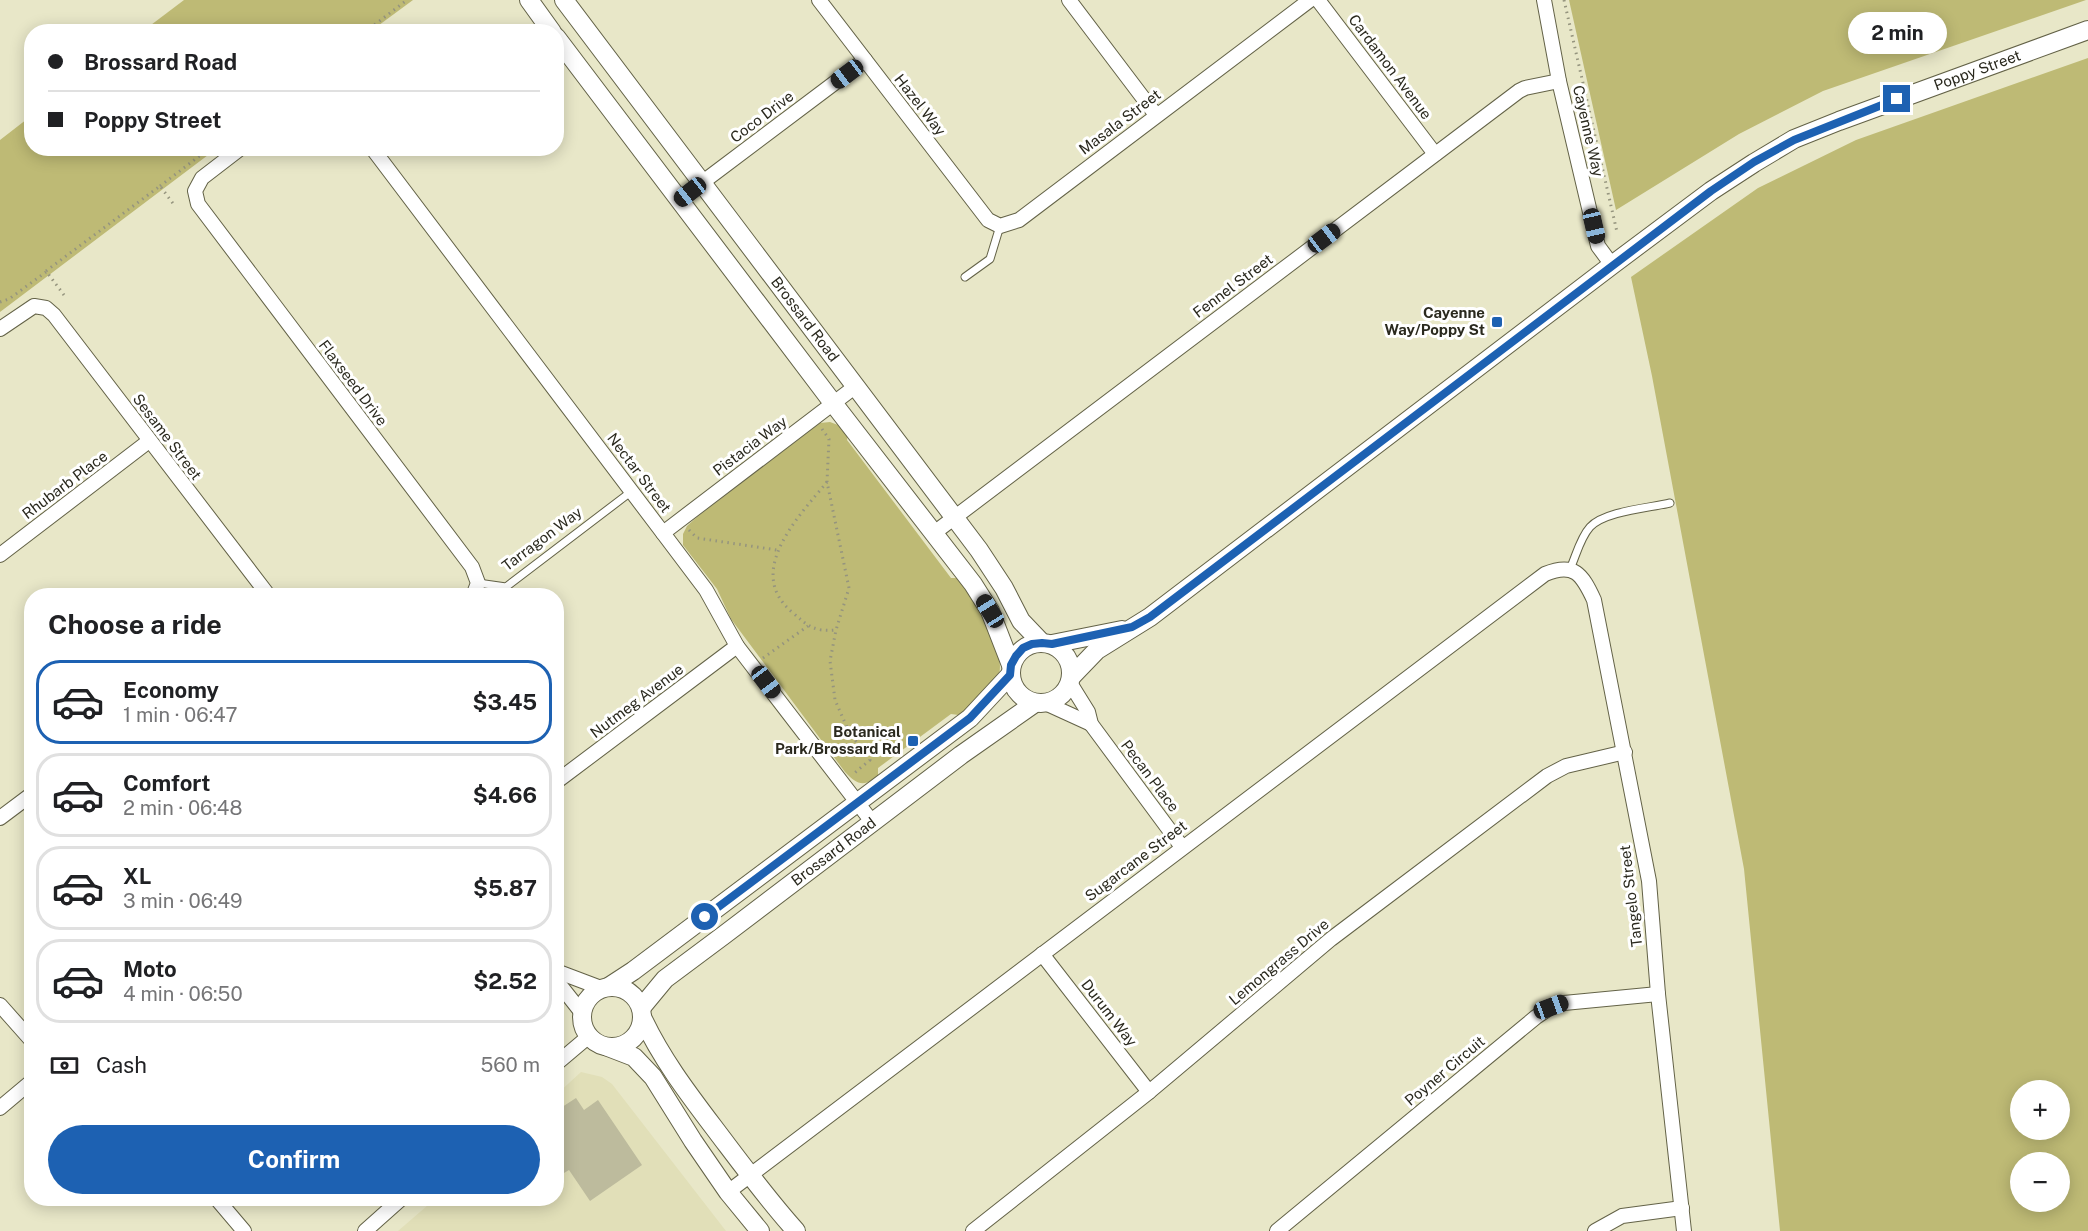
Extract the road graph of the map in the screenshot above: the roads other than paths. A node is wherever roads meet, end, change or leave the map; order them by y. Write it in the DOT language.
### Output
graph roads {
  1 [pos="529,0"];
  2 [pos="564,0"];
  3 [pos="819,0"];
  4 [pos="1069,0"];
  5 [pos="1310,0"];
  6 [pos="1318,0"];
  7 [pos="1544,0"];
  8 [pos="546,24"];
  9 [pos="2088,30"];
  10 [pos="564,48"];
  11 [pos="865,60"];
  12 [pos="1560,81"];
  13 [pos="1156,115"];
  14 [pos="1435,154"];
  15 [pos="231,156"];
  16 [pos="378,156"];
  17 [pos="702,183"];
  18 [pos="679,200"];
  19 [pos="999,226"];
  20 [pos="1612,265"];
  21 [pos="965,277"];
  22 [pos="0,329"];
  23 [pos="856,386"];
  24 [pos="833,404"];
  25 [pos="149,441"];
  26 [pos="632,491"];
  27 [pos="1670,503"];
  28 [pos="955,518"];
  29 [pos="663,533"];
  30 [pos="934,533"];
  31 [pos="0,555"];
  32 [pos="1570,569"];
  33 [pos="263,588"];
  34 [pos="476,588"];
  35 [pos="491,588"];
  36 [pos="1132,627"];
  37 [pos="1047,644"];
  38 [pos="737,646"];
  39 [pos="1011,670"];
  40 [pos="1070,680"];
  41 [pos="1040,703"];
  42 [pos="1091,724"];
  43 [pos="1625,752"];
  44 [pos="564,776"];
  45 [pos="24,800"];
  46 [pos="857,802"];
  47 [pos="0,818"];
  48 [pos="873,823"];
  49 [pos="1182,847"];
  50 [pos="1042,954"];
  51 [pos="564,974"];
  52 [pos="605,987"];
  53 [pos="564,990"];
  54 [pos="1658,994"];
  55 [pos="0,1005"];
  56 [pos="642,1012"];
  57 [pos="582,1013"];
  58 [pos="24,1032"];
  59 [pos="588,1037"];
  60 [pos="608,1047"];
  61 [pos="564,1057"];
  62 [pos="24,1088"];
  63 [pos="1149,1092"];
  64 [pos="0,1108"];
  65 [pos="750,1175"];
  66 [pos="728,1192"];
  67 [pos="223,1206"];
  68 [pos="393,1206"];
  69 [pos="1682,1208"];
  70 [pos="244,1231"];
  71 [pos="365,1231"];
  72 [pos="760,1231"];
  73 [pos="796,1231"];
  74 [pos="973,1231"];
  75 [pos="1277,1231"];
  76 [pos="1595,1231"];
  77 [pos="1684,1231"];
  1 -- 8 [label="street"];
  2 -- 17 [label="street, Brossard Road"];
  3 -- 11 [label="street, Hazel Way"];
  4 -- 13 [label="street"];
  5 -- 13 [label="street, Masala Street"];
  6 -- 14 [label="street, Cardamon Avenue"];
  7 -- 12 [label="street, Cayenne Way"];
  9 -- 20 [label="street, Poppy Street"];
  10 -- 18 [label="street, Brossard Road"];
  11 -- 17 [label="street, Coco Drive"];
  11 -- 19 [label="street, Hazel Way"];
  12 -- 14 [label="street, Fennel Street"];
  12 -- 20 [label="street, Cayenne Way"];
  13 -- 19 [label="street, Masala Street"];
  14 -- 28 [label="street, Fennel Street"];
  15 -- 34 [label="street, Flaxseed Drive"];
  16 -- 26 [label="street, Nectar Street"];
  17 -- 18 [label="street, Coco Drive"];
  17 -- 23 [label="street, Brossard Road"];
  18 -- 24 [label="street, Brossard Road"];
  19 -- 21 [label="lane"];
  20 -- 36 [label="street, Poppy Street"];
  22 -- 25 [label="street, Sesame Street"];
  23 -- 24 [label="street, Pistacia Way"];
  23 -- 28 [label="street, Brossard Road"];
  24 -- 29 [label="street, Pistacia Way"];
  24 -- 30 [label="street, Brossard Road"];
  25 -- 31 [label="street, Rhubarb Place"];
  25 -- 33 [label="street, Sesame Street"];
  26 -- 29 [label="street, Nectar Street"];
  26 -- 35 [label="lane, Tarragon Way"];
  27 -- 32 [label="lane"];
  28 -- 30 [label="street, Fennel Street"];
  28 -- 37 [label="street, Brossard Road"];
  29 -- 38 [label="street, Nectar Street"];
  30 -- 39 [label="street, Brossard Road"];
  32 -- 43 [label="street, Tangelo Street"];
  32 -- 49 [label="street, Sugarcane Street"];
  36 -- 37 [label="street, Poppy Street"];
  36 -- 40 [label="street, Poppy Street"];
  37 -- 39 [label="street"];
  37 -- 40 [label="street"];
  38 -- 44 [label="street, Nutmeg Avenue"];
  38 -- 46 [label="street, Nectar Street"];
  39 -- 41 [label="street"];
  39 -- 46 [label="street, Brossard Road"];
  40 -- 41 [label="street"];
  40 -- 42 [label="street, Pecan Place"];
  41 -- 42 [label="street"];
  41 -- 48 [label="street, Brossard Road"];
  42 -- 49 [label="street, Pecan Place"];
  43 -- 54 [label="street, Tangelo Street"];
  43 -- 63 [label="street, Lemongrass Drive"];
  45 -- 47 [label="street"];
  46 -- 48 [label="street, Nectar Street"];
  46 -- 52 [label="street, Brossard Road"];
  48 -- 56 [label="street, Brossard Road"];
  49 -- 50 [label="street, Sugarcane Street"];
  50 -- 63 [label="street, Durum Way"];
  50 -- 65 [label="street, Sugarcane Street"];
  51 -- 52 [label="street"];
  52 -- 56 [label="street"];
  52 -- 57 [label="street"];
  53 -- 57 [label="street"];
  54 -- 69 [label="street, Tangelo Street"];
  54 -- 75 [label="street, Poyner Circuit"];
  55 -- 58 [label="street"];
  56 -- 60 [label="street"];
  56 -- 65 [label="street"];
  57 -- 59 [label="street"];
  59 -- 60 [label="street"];
  59 -- 61 [label="street"];
  60 -- 66 [label="street"];
  62 -- 64 [label="street"];
  63 -- 74 [label="street, Lemongrass Drive"];
  65 -- 66 [label="street, Sugarcane Street"];
  65 -- 73 [label="street"];
  66 -- 72 [label="street"];
  67 -- 70 [label="street"];
  68 -- 71 [label="street"];
  69 -- 76 [label="street"];
  69 -- 77 [label="street, Tangelo Street"];
}
